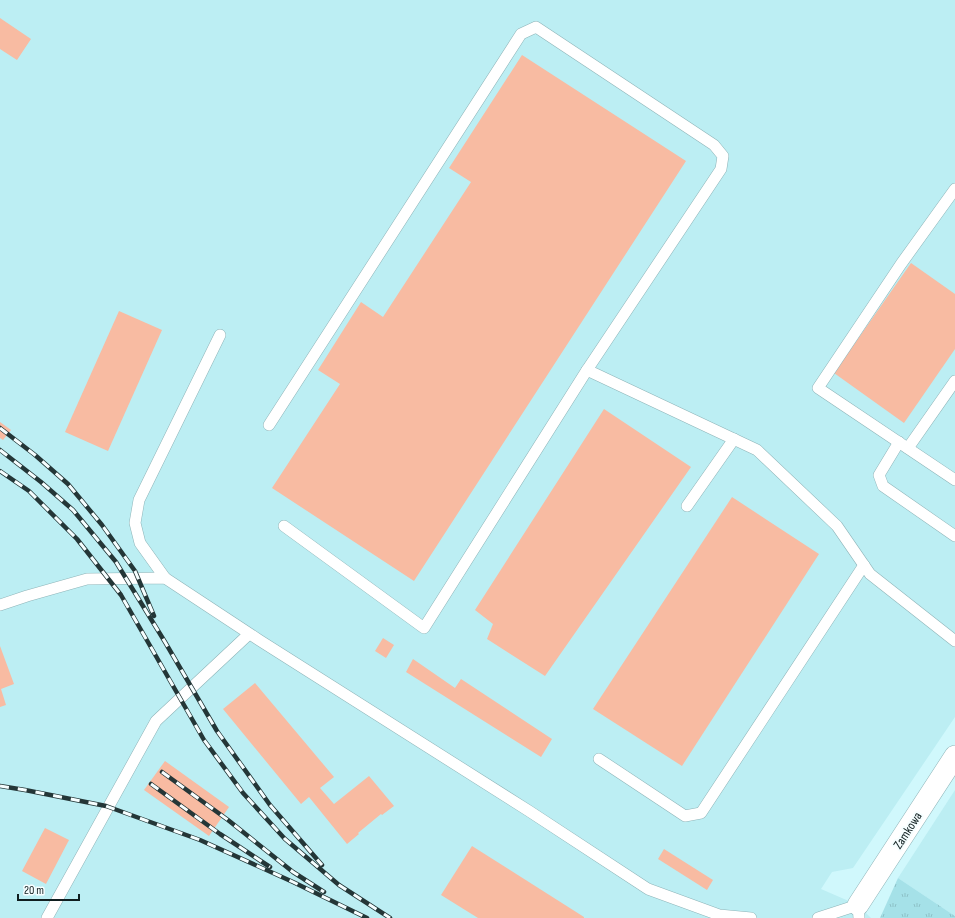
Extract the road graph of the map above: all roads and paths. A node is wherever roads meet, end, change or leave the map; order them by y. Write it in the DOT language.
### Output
graph roads {
  1 [pos="955,189"];
  2 [pos="220,335"];
  3 [pos="587,370"];
  4 [pos="955,381"];
  5 [pos="269,425"];
  6 [pos="734,439"];
  7 [pos="904,445"];
  8 [pos="955,480"];
  9 [pos="687,506"];
  10 [pos="284,526"];
  11 [pos="955,536"];
  12 [pos="864,565"];
  13 [pos="164,578"];
  14 [pos="0,605"];
  15 [pos="248,634"];
  16 [pos="955,641"];
  17 [pos="955,756"];
  18 [pos="599,759"];
  19 [pos="859,911"];
  20 [pos="46,918"];
  21 [pos="751,918"];
  22 [pos="818,918"];
  1 -- 7 [label="lane"];
  2 -- 13 [label="lane"];
  3 -- 5 [label="lane"];
  3 -- 6 [label="lane"];
  3 -- 10 [label="lane"];
  4 -- 7 [label="lane"];
  6 -- 9 [label="lane"];
  6 -- 12 [label="lane"];
  7 -- 8 [label="lane"];
  7 -- 11 [label="lane"];
  12 -- 16 [label="lane"];
  12 -- 18 [label="lane"];
  13 -- 14 [label="lane"];
  13 -- 15 [label="lane"];
  15 -- 20 [label="lane"];
  15 -- 21 [label="lane"];
  17 -- 19 [label="street, Zamkowa"];
  19 -- 22 [label="lane"];
}
